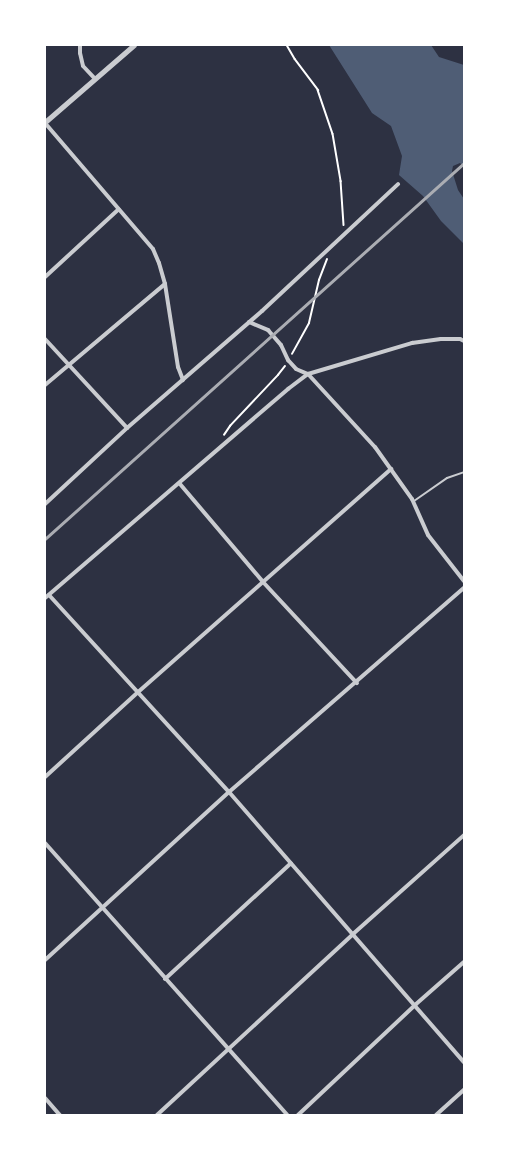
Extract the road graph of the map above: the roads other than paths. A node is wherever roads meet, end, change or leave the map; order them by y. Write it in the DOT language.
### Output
graph roads {
  1 [pos="80,45"];
  2 [pos="134,45"];
  3 [pos="94,78"];
  4 [pos="45,122"];
  5 [pos="398,184"];
  6 [pos="119,209"];
  7 [pos="45,277"];
  8 [pos="165,284"];
  9 [pos="250,322"];
  10 [pos="45,339"];
  11 [pos="464,342"];
  12 [pos="68,364"];
  13 [pos="308,374"];
  14 [pos="183,380"];
  15 [pos="45,385"];
  16 [pos="127,428"];
  17 [pos="391,469"];
  18 [pos="464,472"];
  19 [pos="180,484"];
  20 [pos="413,502"];
  21 [pos="45,504"];
  22 [pos="464,581"];
  23 [pos="263,582"];
  24 [pos="464,588"];
  25 [pos="47,596"];
  26 [pos="357,683"];
  27 [pos="137,693"];
  28 [pos="45,777"];
  29 [pos="229,792"];
  30 [pos="464,835"];
  31 [pos="46,845"];
  32 [pos="291,863"];
  33 [pos="103,908"];
  34 [pos="353,934"];
  35 [pos="45,960"];
  36 [pos="464,962"];
  37 [pos="166,979"];
  38 [pos="415,1005"];
  39 [pos="229,1050"];
  40 [pos="464,1062"];
  41 [pos="464,1090"];
  42 [pos="45,1098"];
  43 [pos="60,1115"];
  44 [pos="157,1115"];
  45 [pos="287,1115"];
  46 [pos="298,1115"];
  47 [pos="436,1115"];
  1 -- 3 [label="street"];
  2 -- 3 [label="street"];
  3 -- 4 [label="street"];
  4 -- 6 [label="street"];
  5 -- 9 [label="street"];
  6 -- 7 [label="street"];
  6 -- 8 [label="street"];
  8 -- 12 [label="street"];
  8 -- 14 [label="street"];
  9 -- 13 [label="street"];
  9 -- 14 [label="street"];
  10 -- 12 [label="street"];
  11 -- 13 [label="street"];
  12 -- 15 [label="street"];
  12 -- 16 [label="street"];
  13 -- 17 [label="street"];
  13 -- 19 [label="street"];
  14 -- 16 [label="street"];
  16 -- 21 [label="street"];
  17 -- 20 [label="street"];
  17 -- 23 [label="street"];
  18 -- 20 [label="lane"];
  19 -- 23 [label="street"];
  19 -- 25 [label="street"];
  20 -- 22 [label="street"];
  23 -- 26 [label="street"];
  23 -- 27 [label="street"];
  24 -- 26 [label="street"];
  25 -- 27 [label="street"];
  26 -- 29 [label="street"];
  27 -- 28 [label="street"];
  27 -- 29 [label="street"];
  29 -- 32 [label="street"];
  29 -- 33 [label="street"];
  30 -- 34 [label="street"];
  31 -- 33 [label="street"];
  32 -- 34 [label="street"];
  32 -- 37 [label="street"];
  33 -- 35 [label="street"];
  33 -- 37 [label="street"];
  34 -- 38 [label="street"];
  34 -- 39 [label="street"];
  36 -- 38 [label="street"];
  37 -- 39 [label="street"];
  38 -- 40 [label="street"];
  38 -- 46 [label="street"];
  39 -- 44 [label="street"];
  39 -- 45 [label="street"];
  41 -- 47 [label="street"];
  42 -- 43 [label="street"];
}
